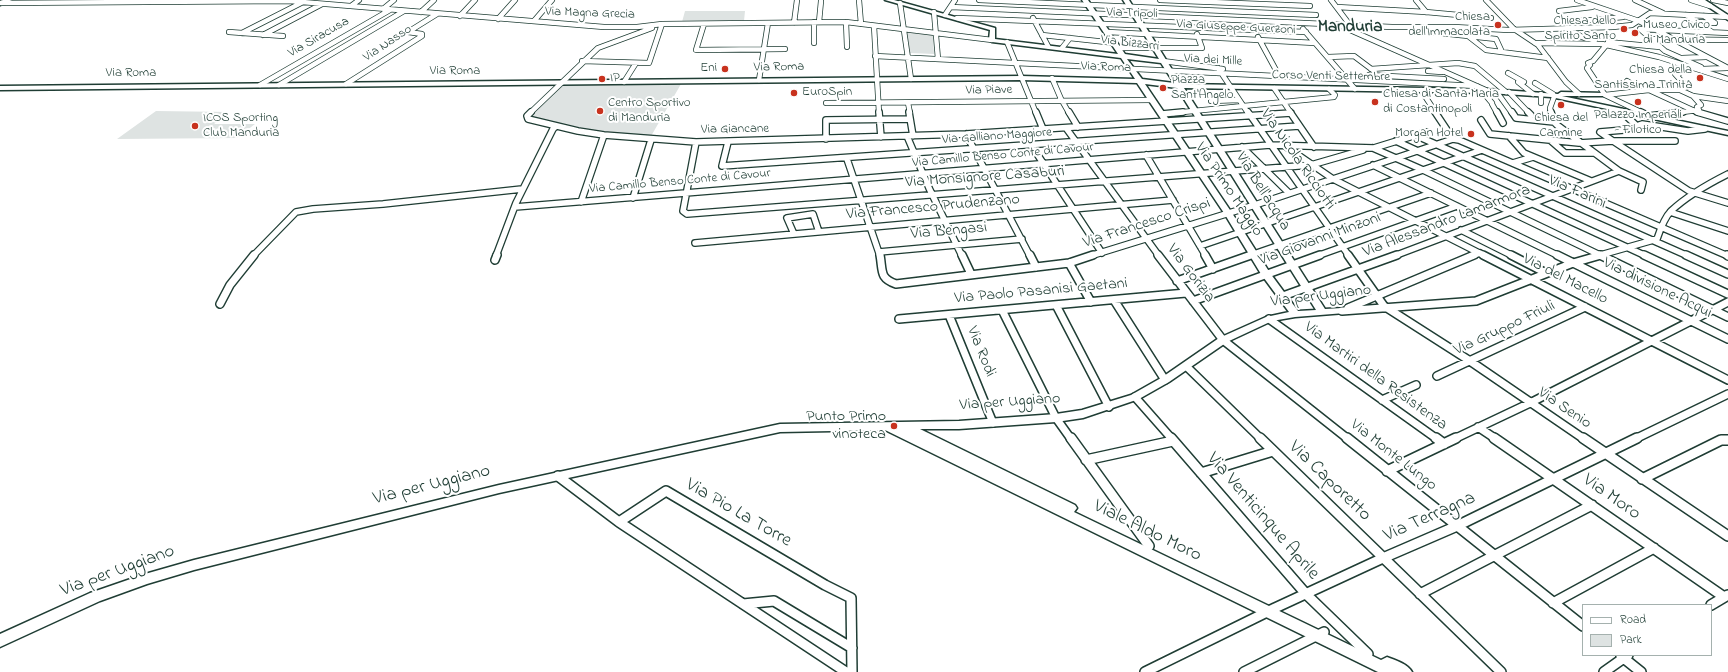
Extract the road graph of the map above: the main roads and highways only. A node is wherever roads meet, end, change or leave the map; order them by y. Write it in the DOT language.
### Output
graph roads {
  1 [pos="9,0"];
  2 [pos="1,3"];
  1 -- 2 [label="main road"];
}
